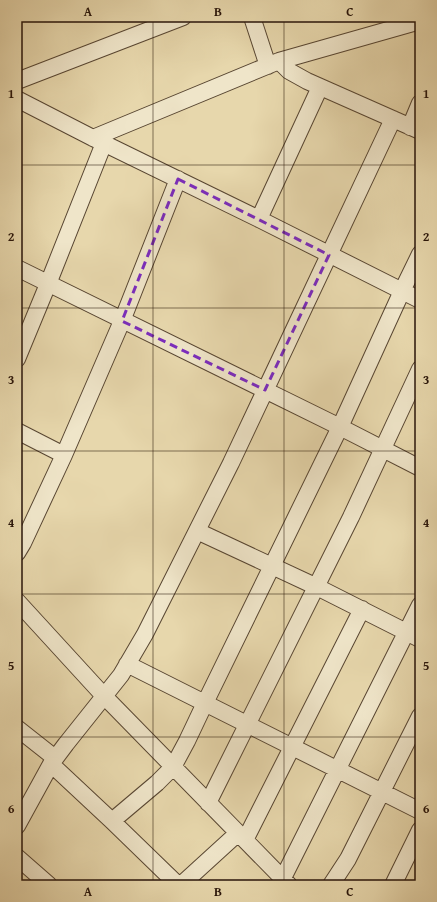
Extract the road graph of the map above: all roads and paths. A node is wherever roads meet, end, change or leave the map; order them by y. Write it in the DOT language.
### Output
graph roads {
  1 [pos="183,17"];
  2 [pos="252,17"];
  3 [pos="420,21"];
  4 [pos="273,64"];
  5 [pos="17,81"];
  6 [pos="320,87"];
  7 [pos="17,99"];
  8 [pos="420,103"];
  9 [pos="393,119"];
  10 [pos="415,129"];
  11 [pos="99,140"];
  12 [pos="178,179"];
  13 [pos="259,219"];
  14 [pos="420,254"];
  15 [pos="329,255"];
  16 [pos="17,268"];
  17 [pos="48,284"];
  18 [pos="402,291"];
  19 [pos="420,300"];
  20 [pos="122,320"];
  21 [pos="17,359"];
  22 [pos="420,369"];
  23 [pos="265,390"];
  24 [pos="340,427"];
  25 [pos="17,432"];
  26 [pos="383,449"];
  27 [pos="64,455"];
  28 [pos="420,468"];
  29 [pos="197,531"];
  30 [pos="19,543"];
  31 [pos="272,565"];
  32 [pos="317,586"];
  33 [pos="17,601"];
  34 [pos="420,605"];
  35 [pos="362,610"];
  36 [pos="413,636"];
  37 [pos="128,664"];
  38 [pos="104,696"];
  39 [pos="204,703"];
  40 [pos="420,716"];
  41 [pos="248,725"];
  42 [pos="17,728"];
  43 [pos="292,746"];
  44 [pos="53,761"];
  45 [pos="173,767"];
  46 [pos="337,769"];
  47 [pos="382,792"];
  48 [pos="208,803"];
  49 [pos="420,811"];
  50 [pos="112,821"];
  51 [pos="17,826"];
  52 [pos="420,830"];
  53 [pos="241,837"];
  54 [pos="17,857"];
  55 [pos="286,882"];
  56 [pos="172,883"];
  57 [pos="49,885"];
  58 [pos="330,885"];
  59 [pos="393,885"];
  1 -- 5 [label="street"];
  2 -- 4 [label="street"];
  3 -- 4 [label="street"];
  4 -- 6 [label="street"];
  4 -- 11 [label="street"];
  6 -- 9 [label="street"];
  6 -- 13 [label="street"];
  7 -- 11 [label="street"];
  8 -- 10 [label="street"];
  9 -- 10 [label="street"];
  9 -- 15 [label="street"];
  11 -- 12 [label="street"];
  11 -- 17 [label="street"];
  12 -- 13 [label="street"];
  12 -- 20 [label="street"];
  13 -- 15 [label="street"];
  14 -- 18 [label="street"];
  15 -- 18 [label="street"];
  15 -- 23 [label="street"];
  16 -- 17 [label="street"];
  17 -- 20 [label="street"];
  17 -- 21 [label="street"];
  18 -- 19 [label="street"];
  18 -- 24 [label="street"];
  20 -- 23 [label="street"];
  20 -- 27 [label="street"];
  22 -- 26 [label="street"];
  23 -- 24 [label="street"];
  23 -- 29 [label="street"];
  24 -- 26 [label="street"];
  24 -- 31 [label="street"];
  25 -- 27 [label="street"];
  26 -- 28 [label="street"];
  26 -- 32 [label="street"];
  27 -- 30 [label="street"];
  29 -- 31 [label="street"];
  29 -- 37 [label="street"];
  31 -- 32 [label="street"];
  31 -- 39 [label="street"];
  32 -- 35 [label="street"];
  32 -- 41 [label="street"];
  33 -- 38 [label="street"];
  34 -- 36 [label="street"];
  35 -- 36 [label="street"];
  35 -- 43 [label="street"];
  36 -- 46 [label="street"];
  37 -- 38 [label="street"];
  37 -- 39 [label="street"];
  38 -- 44 [label="street"];
  38 -- 45 [label="street"];
  39 -- 41 [label="street"];
  39 -- 45 [label="street"];
  40 -- 47 [label="street"];
  41 -- 43 [label="street"];
  41 -- 48 [label="street"];
  42 -- 44 [label="street"];
  43 -- 46 [label="street"];
  43 -- 53 [label="street"];
  44 -- 50 [label="street"];
  44 -- 51 [label="street"];
  45 -- 48 [label="street"];
  45 -- 50 [label="street"];
  46 -- 47 [label="street"];
  46 -- 55 [label="street"];
  47 -- 49 [label="street"];
  47 -- 58 [label="street"];
  48 -- 53 [label="street"];
  50 -- 56 [label="street"];
  52 -- 59 [label="street"];
  53 -- 55 [label="street"];
  53 -- 56 [label="street"];
  54 -- 57 [label="street"];
}
